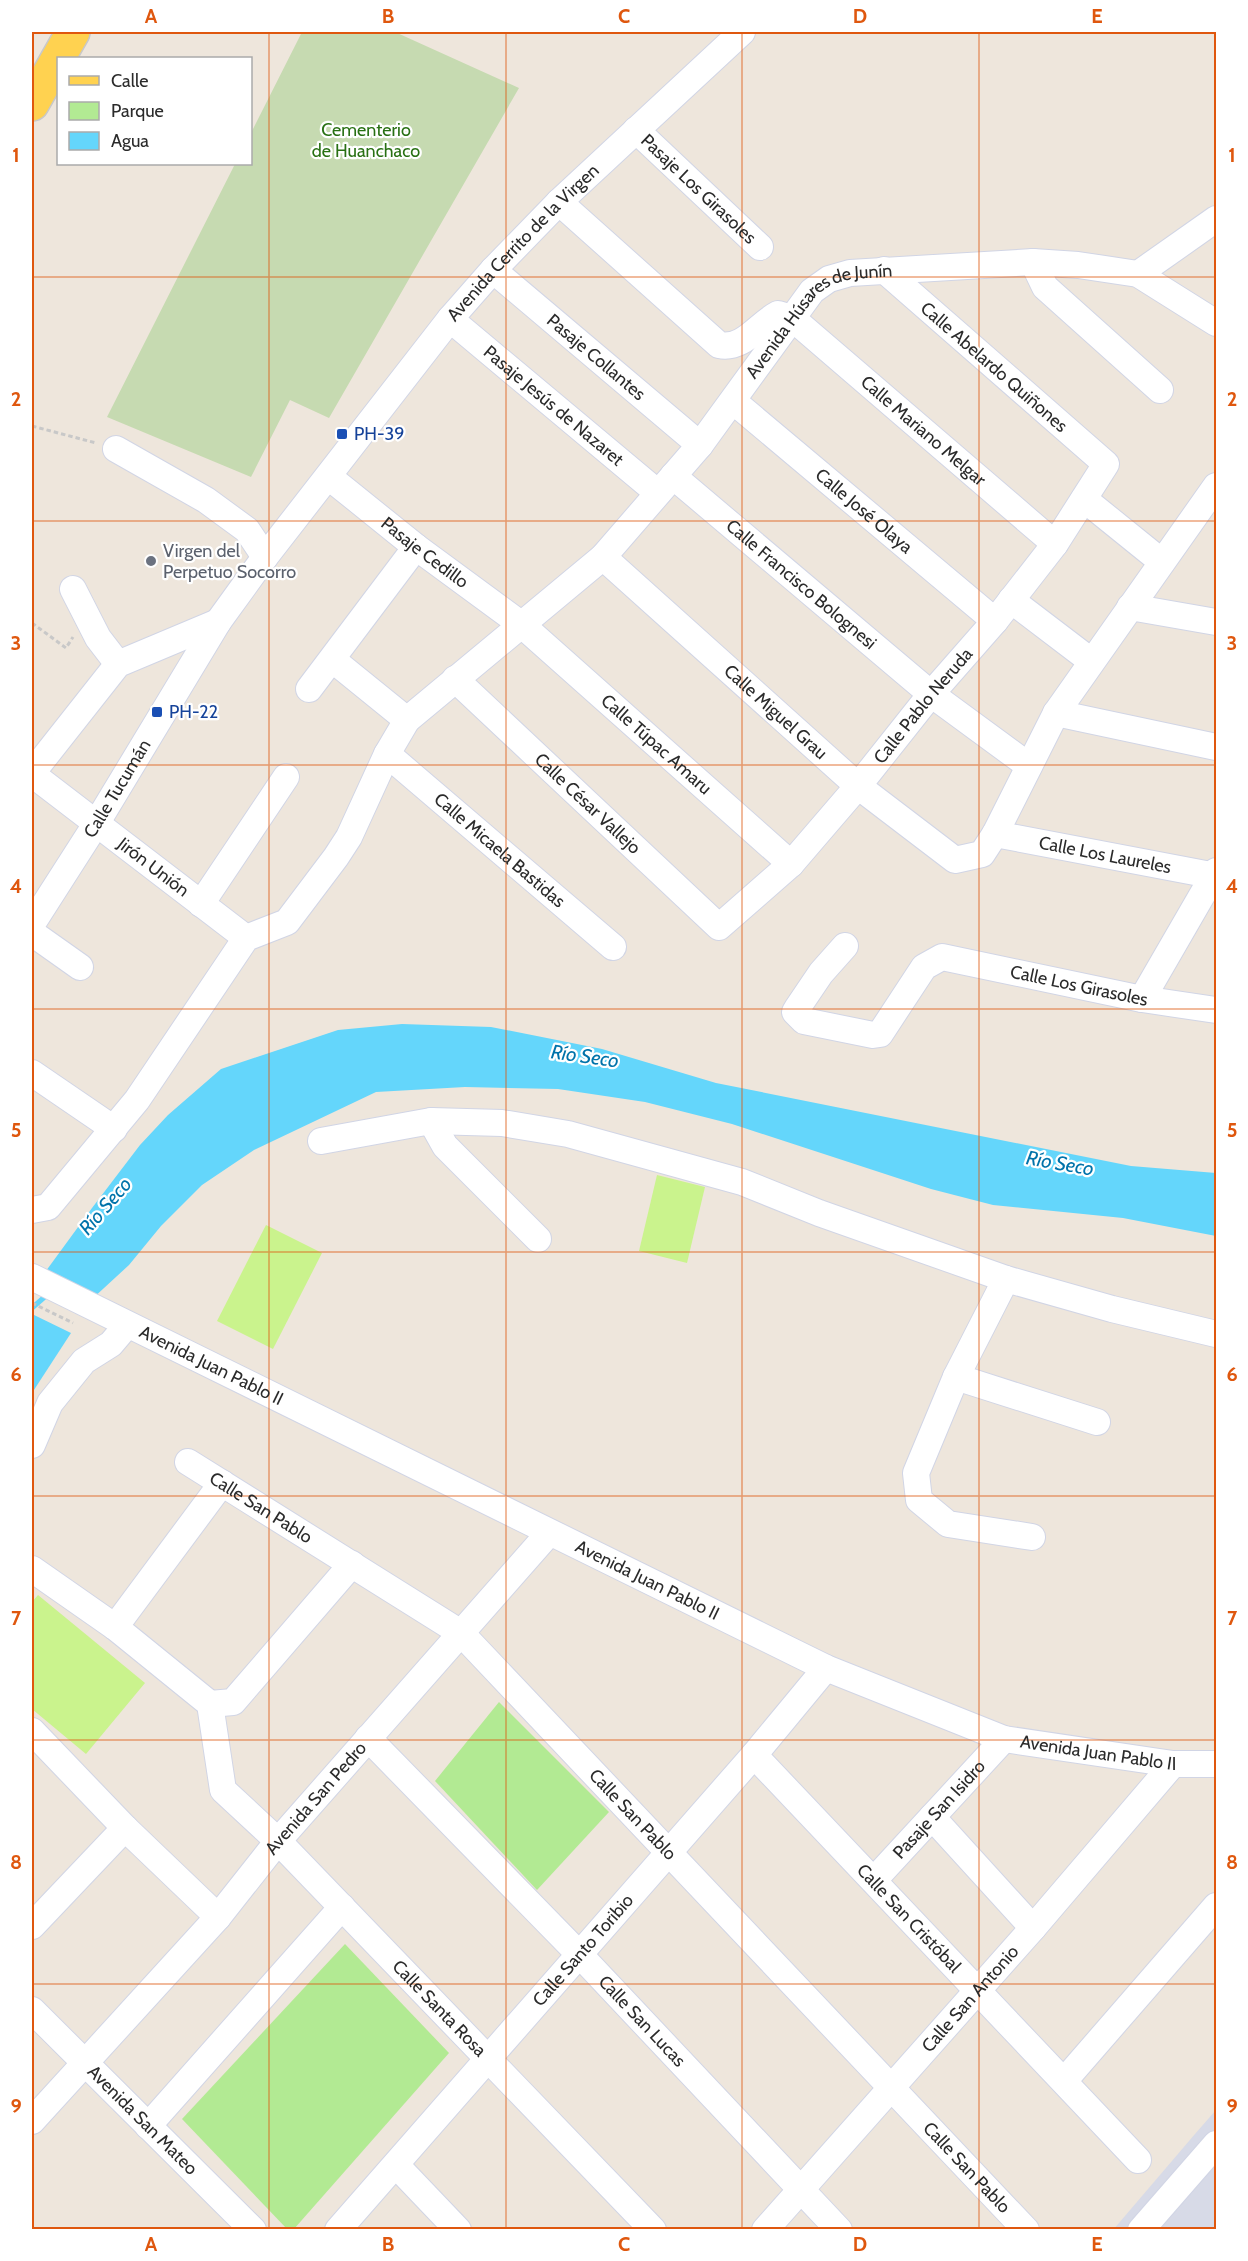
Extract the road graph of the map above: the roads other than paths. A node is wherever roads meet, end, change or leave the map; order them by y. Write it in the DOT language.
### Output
graph roads {
  1 [pos="60,32"];
  2 [pos="73,32"];
  3 [pos="742,32"];
  4 [pos="58,57"];
  5 [pos="59,57"];
  6 [pos="57,60"];
  7 [pos="32,104"];
  8 [pos="636,130"];
  9 [pos="559,202"];
  10 [pos="1216,219"];
  11 [pos="760,247"];
  12 [pos="1033,262"];
  13 [pos="493,270"];
  14 [pos="884,270"];
  15 [pos="1138,274"];
  16 [pos="792,318"];
  17 [pos="450,319"];
  18 [pos="1216,322"];
  19 [pos="1160,390"];
  20 [pos="733,402"];
  21 [pos="700,445"];
  22 [pos="116,449"];
  23 [pos="1106,464"];
  24 [pos="329,477"];
  25 [pos="665,485"];
  26 [pos="1214,495"];
  27 [pos="1084,499"];
  28 [pos="1055,544"];
  29 [pos="416,547"];
  30 [pos="265,557"];
  31 [pos="603,557"];
  32 [pos="1162,562"];
  33 [pos="73,590"];
  34 [pos="1011,600"];
  35 [pos="1130,607"];
  36 [pos="995,621"];
  37 [pos="218,622"];
  38 [pos="1216,622"];
  39 [pos="522,626"];
  40 [pos="333,660"];
  41 [pos="1090,661"];
  42 [pos="118,664"];
  43 [pos="455,679"];
  44 [pos="309,689"];
  45 [pos="931,694"];
  46 [pos="1056,712"];
  47 [pos="407,720"];
  48 [pos="1216,747"];
  49 [pos="387,754"];
  50 [pos="1029,766"];
  51 [pos="32,774"];
  52 [pos="286,777"];
  53 [pos="858,786"];
  54 [pos="96,824"];
  55 [pos="996,834"];
  56 [pos="790,864"];
  57 [pos="1216,874"];
  58 [pos="201,904"];
  59 [pos="32,924"];
  60 [pos="719,927"];
  61 [pos="32,933"];
  62 [pos="246,938"];
  63 [pos="845,946"];
  64 [pos="613,947"];
  65 [pos="80,968"];
  66 [pos="1142,999"];
  67 [pos="1216,1010"];
  68 [pos="32,1073"];
  69 [pos="431,1121"];
  70 [pos="114,1129"];
  71 [pos="321,1141"];
  72 [pos="32,1210"];
  73 [pos="538,1239"];
  74 [pos="32,1277"];
  75 [pos="1006,1279"];
  76 [pos="127,1325"];
  77 [pos="1216,1334"];
  78 [pos="956,1377"];
  79 [pos="1098,1422"];
  80 [pos="32,1445"];
  81 [pos="188,1462"];
  82 [pos="222,1483"];
  83 [pos="549,1533"];
  84 [pos="1032,1537"];
  85 [pos="352,1564"];
  86 [pos="32,1569"];
  87 [pos="115,1627"];
  88 [pos="461,1633"];
  89 [pos="826,1668"];
  90 [pos="210,1704"];
  91 [pos="32,1731"];
  92 [pos="368,1738"];
  93 [pos="1004,1739"];
  94 [pos="754,1755"];
  95 [pos="1173,1764"];
  96 [pos="1216,1764"];
  97 [pos="932,1817"];
  98 [pos="125,1828"];
  99 [pos="278,1841"];
  100 [pos="668,1852"];
  101 [pos="874,1880"];
  102 [pos="342,1907"];
  103 [pos="218,1917"];
  104 [pos="1213,1918"];
  105 [pos="32,1926"];
  106 [pos="1033,1928"];
  107 [pos="579,1954"];
  108 [pos="978,1990"];
  109 [pos="32,2010"];
  110 [pos="488,2058"];
  111 [pos="83,2062"];
  112 [pos="1064,2081"];
  113 [pos="892,2088"];
  114 [pos="32,2121"];
  115 [pos="148,2126"];
  116 [pos="1216,2144"];
  117 [pos="1138,2160"];
  118 [pos="396,2165"];
  119 [pos="800,2189"];
  120 [pos="254,2229"];
  121 [pos="338,2229"];
  122 [pos="458,2229"];
  123 [pos="653,2229"];
  124 [pos="765,2229"];
  125 [pos="838,2229"];
  126 [pos="1026,2229"];
  127 [pos="1141,2229"];
  1 -- 4 [label="street"];
  2 -- 5 [label="main road"];
  3 -- 8 [label="street, Avenida Cerrito de la Virgen"];
  6 -- 7 [label="main road"];
  8 -- 9 [label="street, Avenida Cerrito de la Virgen"];
  8 -- 11 [label="street, Pasaje Los Girasoles"];
  9 -- 13 [label="street, Avenida Cerrito de la Virgen"];
  9 -- 16 [label="street"];
  10 -- 15 [label="street"];
  12 -- 14 [label="street, Avenida Húsares de Junín"];
  12 -- 15 [label="street, Avenida Húsares de Junín"];
  12 -- 19 [label="street"];
  13 -- 17 [label="street, Avenida Cerrito de la Virgen"];
  13 -- 21 [label="street, Pasaje Collantes"];
  14 -- 16 [label="street, Avenida Húsares de Junín"];
  14 -- 23 [label="street, Calle Abelardo Quiñones"];
  15 -- 18 [label="street, Avenida Húsares de Junín"];
  16 -- 20 [label="street, Avenida Húsares de Junín"];
  16 -- 28 [label="street, Calle Mariano Melgar"];
  17 -- 24 [label="street, Avenida Cerrito de la Virgen"];
  17 -- 25 [label="street, Pasaje Jesús de Nazaret"];
  20 -- 21 [label="street, Avenida Húsares de Junín"];
  20 -- 36 [label="street, Calle José Olaya"];
  21 -- 25 [label="street, Avenida Húsares de Junín"];
  22 -- 30 [label="street"];
  23 -- 27 [label="street, Calle Pablo Neruda"];
  24 -- 29 [label="street, Pasaje Cedillo"];
  24 -- 30 [label="street, Calle Tucumán"];
  25 -- 31 [label="street, Avenida Húsares de Junín"];
  25 -- 45 [label="street, Calle Francisco Bolognesi"];
  26 -- 32 [label="street"];
  27 -- 28 [label="street, Calle Pablo Neruda"];
  27 -- 32 [label="street"];
  28 -- 34 [label="street, Calle Pablo Neruda"];
  29 -- 39 [label="street, Pasaje Cedillo"];
  29 -- 40 [label="street"];
  30 -- 37 [label="street, Calle Tucumán"];
  31 -- 39 [label="street, Avenida Húsares de Junín"];
  31 -- 53 [label="street, Calle Miguel Grau"];
  32 -- 35 [label="street"];
  33 -- 42 [label="street"];
  34 -- 36 [label="street, Calle Pablo Neruda"];
  34 -- 41 [label="street"];
  35 -- 38 [label="street"];
  35 -- 41 [label="street"];
  36 -- 45 [label="street, Calle Pablo Neruda"];
  37 -- 42 [label="street"];
  37 -- 54 [label="street, Calle Tucumán"];
  39 -- 43 [label="street, Avenida Húsares de Junín"];
  39 -- 56 [label="street, Calle Túpac Amaru"];
  40 -- 44 [label="street"];
  40 -- 47 [label="street"];
  41 -- 46 [label="street"];
  42 -- 51 [label="street"];
  43 -- 47 [label="street, Avenida Húsares de Junín"];
  43 -- 60 [label="street, Calle César Vallejo"];
  45 -- 50 [label="street, Calle Francisco Bolognesi"];
  45 -- 53 [label="street, Calle Pablo Neruda"];
  46 -- 48 [label="street"];
  46 -- 50 [label="street"];
  47 -- 49 [label="street, Avenida Húsares de Junín"];
  49 -- 62 [label="street, Avenida Húsares de Junín"];
  49 -- 64 [label="street, Calle Micaela Bastidas"];
  50 -- 55 [label="street"];
  51 -- 54 [label="street, Jirón Unión"];
  52 -- 58 [label="street"];
  53 -- 55 [label="street, Calle Miguel Grau"];
  53 -- 56 [label="street, Calle Pablo Neruda"];
  54 -- 58 [label="street, Jirón Unión"];
  54 -- 59 [label="street, Calle Tucumán"];
  55 -- 57 [label="street, Calle Los Laureles"];
  56 -- 60 [label="street, Calle Pablo Neruda"];
  57 -- 66 [label="street"];
  58 -- 62 [label="street, Jirón Unión"];
  61 -- 65 [label="street"];
  62 -- 70 [label="street"];
  63 -- 66 [label="street, Calle Los Girasoles"];
  66 -- 67 [label="street, Calle Los Girasoles"];
  68 -- 70 [label="street"];
  69 -- 71 [label="street"];
  69 -- 73 [label="street"];
  69 -- 75 [label="street"];
  70 -- 72 [label="street"];
  74 -- 76 [label="street, Avenida Juan Pablo II"];
  75 -- 77 [label="street"];
  75 -- 78 [label="street"];
  76 -- 80 [label="street"];
  76 -- 83 [label="street, Avenida Juan Pablo II"];
  78 -- 79 [label="street"];
  78 -- 84 [label="street"];
  81 -- 82 [label="street, Calle San Pablo"];
  82 -- 85 [label="street, Calle San Pablo"];
  82 -- 87 [label="street"];
  83 -- 88 [label="street, Avenida San Pedro"];
  83 -- 89 [label="street, Avenida Juan Pablo II"];
  85 -- 88 [label="street, Calle San Pablo"];
  85 -- 90 [label="street"];
  86 -- 87 [label="street"];
  87 -- 90 [label="street"];
  88 -- 92 [label="street, Avenida San Pedro"];
  88 -- 100 [label="street, Calle San Pablo"];
  89 -- 93 [label="street, Avenida Juan Pablo II"];
  89 -- 94 [label="street, Calle Santo Toribio"];
  90 -- 99 [label="street, Calle Santa Rosa"];
  91 -- 98 [label="street"];
  92 -- 99 [label="street, Avenida San Pedro"];
  92 -- 107 [label="street, Calle San Lucas"];
  93 -- 95 [label="street, Avenida Juan Pablo II"];
  93 -- 97 [label="street, Pasaje San Isidro"];
  94 -- 100 [label="street, Calle Santo Toribio"];
  94 -- 101 [label="street, Calle San Cristóbal"];
  95 -- 96 [label="street, Avenida Juan Pablo II"];
  95 -- 106 [label="street, Calle San Antonio"];
  97 -- 101 [label="street, Pasaje San Isidro"];
  97 -- 106 [label="street"];
  98 -- 103 [label="street"];
  98 -- 105 [label="street"];
  99 -- 102 [label="street, Calle Santa Rosa"];
  99 -- 103 [label="street, Avenida San Pedro"];
  100 -- 107 [label="street, Calle Santo Toribio"];
  100 -- 113 [label="street, Calle San Pablo"];
  101 -- 108 [label="street, Calle San Cristóbal"];
  102 -- 110 [label="street, Calle Santa Rosa"];
  102 -- 115 [label="street"];
  103 -- 111 [label="street, Avenida San Pedro"];
  104 -- 112 [label="street"];
  106 -- 108 [label="street, Calle San Antonio"];
  107 -- 110 [label="street, Calle Santo Toribio"];
  107 -- 119 [label="street, Calle San Lucas"];
  108 -- 112 [label="street, Calle San Cristóbal"];
  108 -- 113 [label="street, Calle San Antonio"];
  109 -- 111 [label="street, Avenida San Mateo"];
  110 -- 118 [label="street, Calle Santo Toribio"];
  110 -- 123 [label="street, Calle Santa Rosa"];
  111 -- 114 [label="street, Avenida San Pedro"];
  111 -- 115 [label="street, Avenida San Mateo"];
  112 -- 117 [label="street, Calle San Cristóbal"];
  113 -- 119 [label="street, Calle San Antonio"];
  113 -- 126 [label="street, Calle San Pablo"];
  115 -- 120 [label="street, Avenida San Mateo"];
  116 -- 127 [label="street"];
  118 -- 121 [label="street, Calle Santo Toribio"];
  118 -- 122 [label="street"];
  119 -- 124 [label="street, Calle San Antonio"];
  119 -- 125 [label="street, Calle San Lucas"];
}
